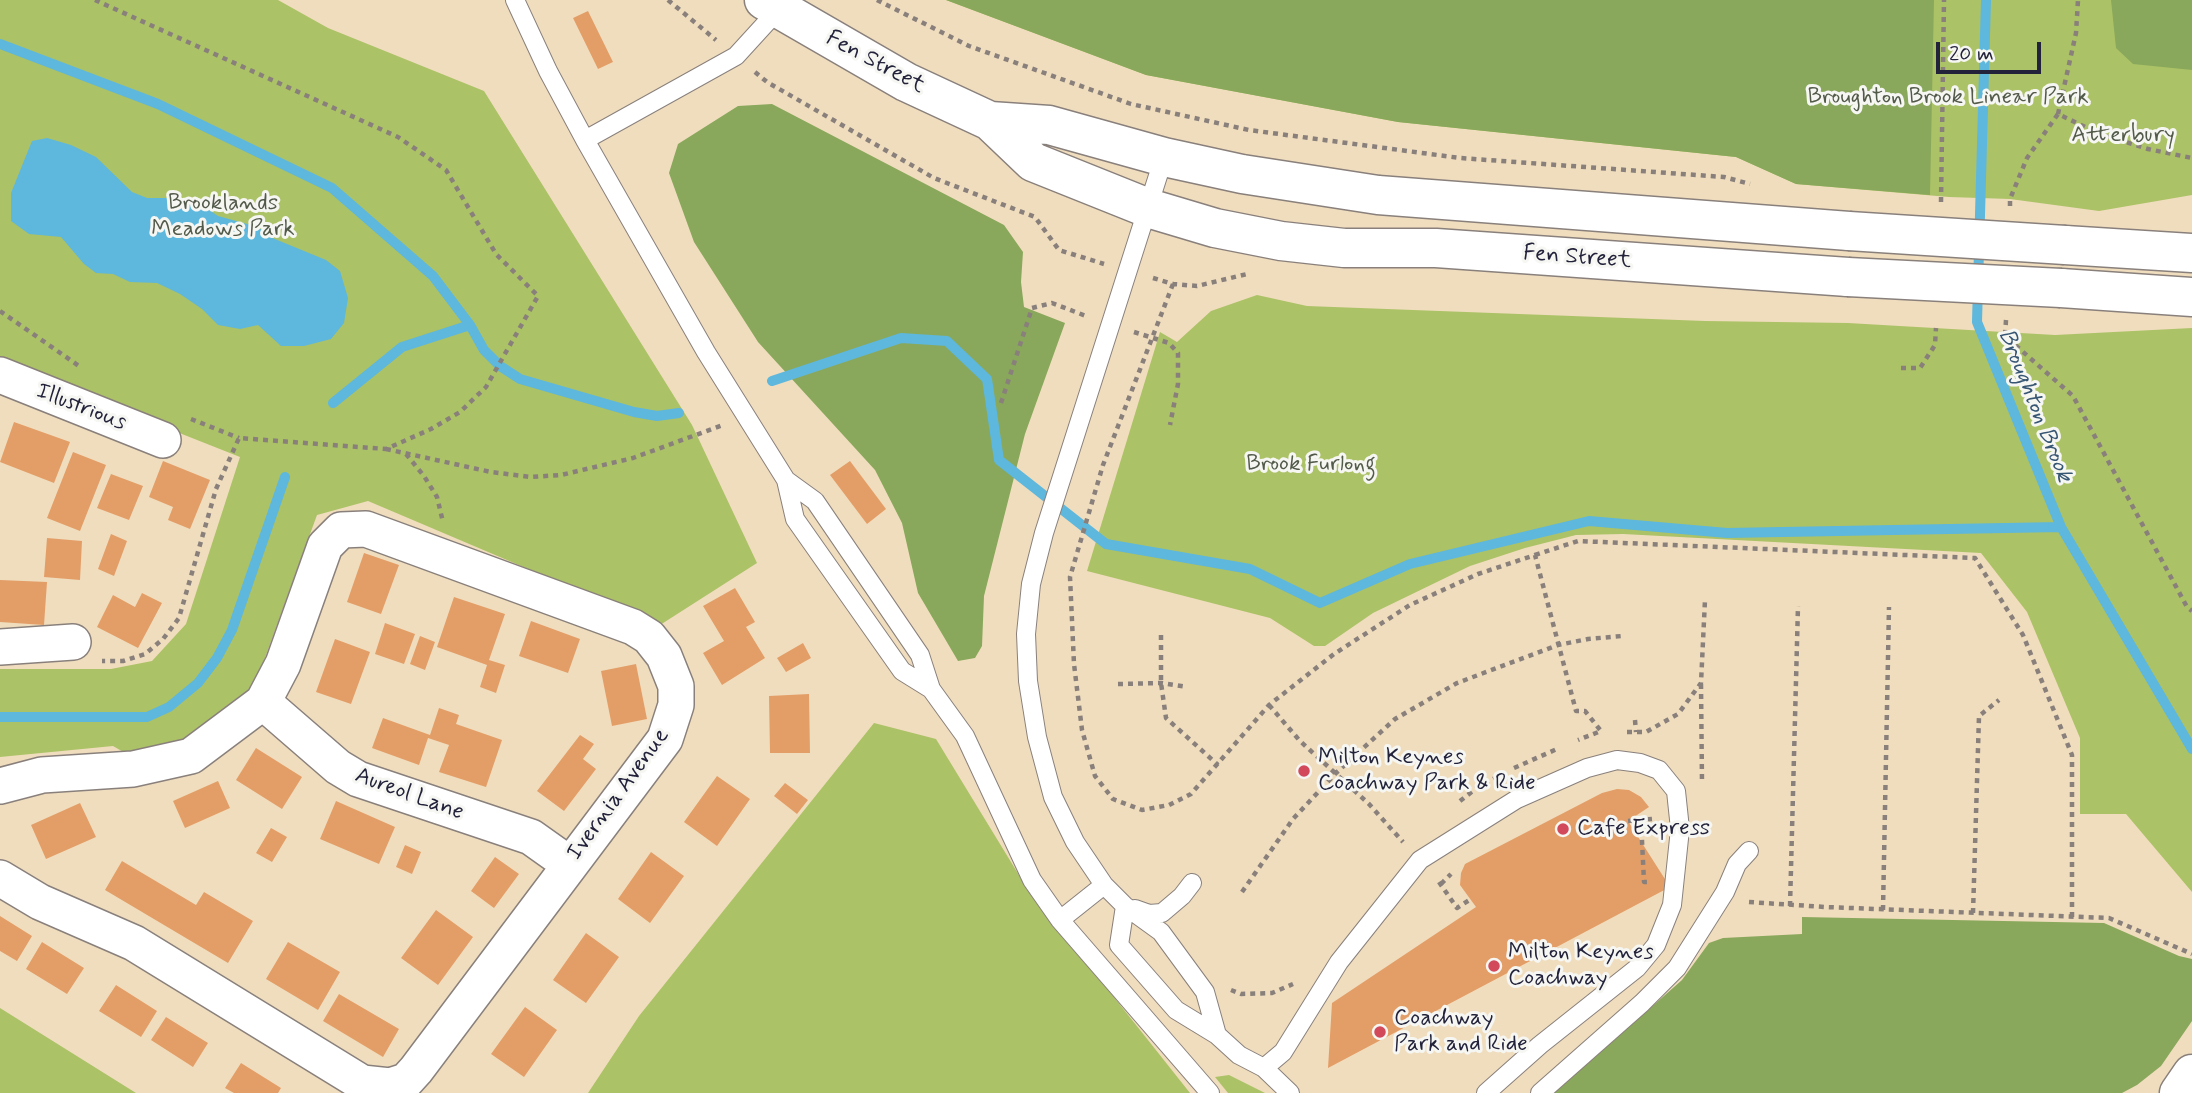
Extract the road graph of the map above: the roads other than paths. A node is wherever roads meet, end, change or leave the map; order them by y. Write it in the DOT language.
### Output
graph roads {
  1 [pos="515,0"];
  2 [pos="771,5"];
  3 [pos="990,121"];
  4 [pos="585,140"];
  5 [pos="1164,157"];
  6 [pos="1148,208"];
  7 [pos="2192,253"];
  8 [pos="2192,297"];
  9 [pos="0,375"];
  10 [pos="163,440"];
  11 [pos="786,480"];
  12 [pos="0,647"];
  13 [pos="85,652"];
  14 [pos="931,689"];
  15 [pos="263,702"];
  16 [pos="0,786"];
  17 [pos="1749,850"];
  18 [pos="569,864"];
  19 [pos="0,878"];
  20 [pos="1192,883"];
  21 [pos="1104,885"];
  22 [pos="1125,906"];
  23 [pos="1060,920"];
  24 [pos="1217,1035"];
  25 [pos="1264,1068"];
  26 [pos="2192,1074"];
  27 [pos="391,1090"];
  28 [pos="1210,1093"];
  29 [pos="1290,1093"];
  30 [pos="1486,1093"];
  31 [pos="1539,1093"];
  32 [pos="2179,1093"];
  1 -- 4 [label="lane"];
  2 -- 3 [label="main road, Fen Street"];
  2 -- 4 [label="lane"];
  3 -- 5 [label="main road, Fen Street"];
  3 -- 6 [label="main road, Fen Street"];
  4 -- 11 [label="lane"];
  5 -- 6 [label="lane"];
  5 -- 7 [label="main road, Fen Street, bridge"];
  6 -- 8 [label="main road, Fen Street, bridge"];
  6 -- 21 [label="lane"];
  9 -- 10 [label="street, Illustrious"];
  11 -- 14 [label="lane"];
  11 -- 14 [label="lane"];
  12 -- 13 [label="street"];
  14 -- 23 [label="lane"];
  15 -- 16 [label="street, Ivernia Avenue"];
  15 -- 18 [label="street, Aureol Lane"];
  15 -- 18 [label="street, Ivernia Avenue"];
  17 -- 31 [label="lane"];
  18 -- 27 [label="street, Ivernia Avenue"];
  19 -- 27 [label="street, Ivernia Avenue"];
  20 -- 22 [label="lane"];
  21 -- 22 [label="lane"];
  21 -- 23 [label="lane"];
  22 -- 24 [label="lane"];
  22 -- 24 [label="lane"];
  23 -- 28 [label="lane"];
  24 -- 25 [label="lane"];
  25 -- 29 [label="lane"];
  25 -- 30 [label="lane"];
  26 -- 32 [label="main road"];
}
